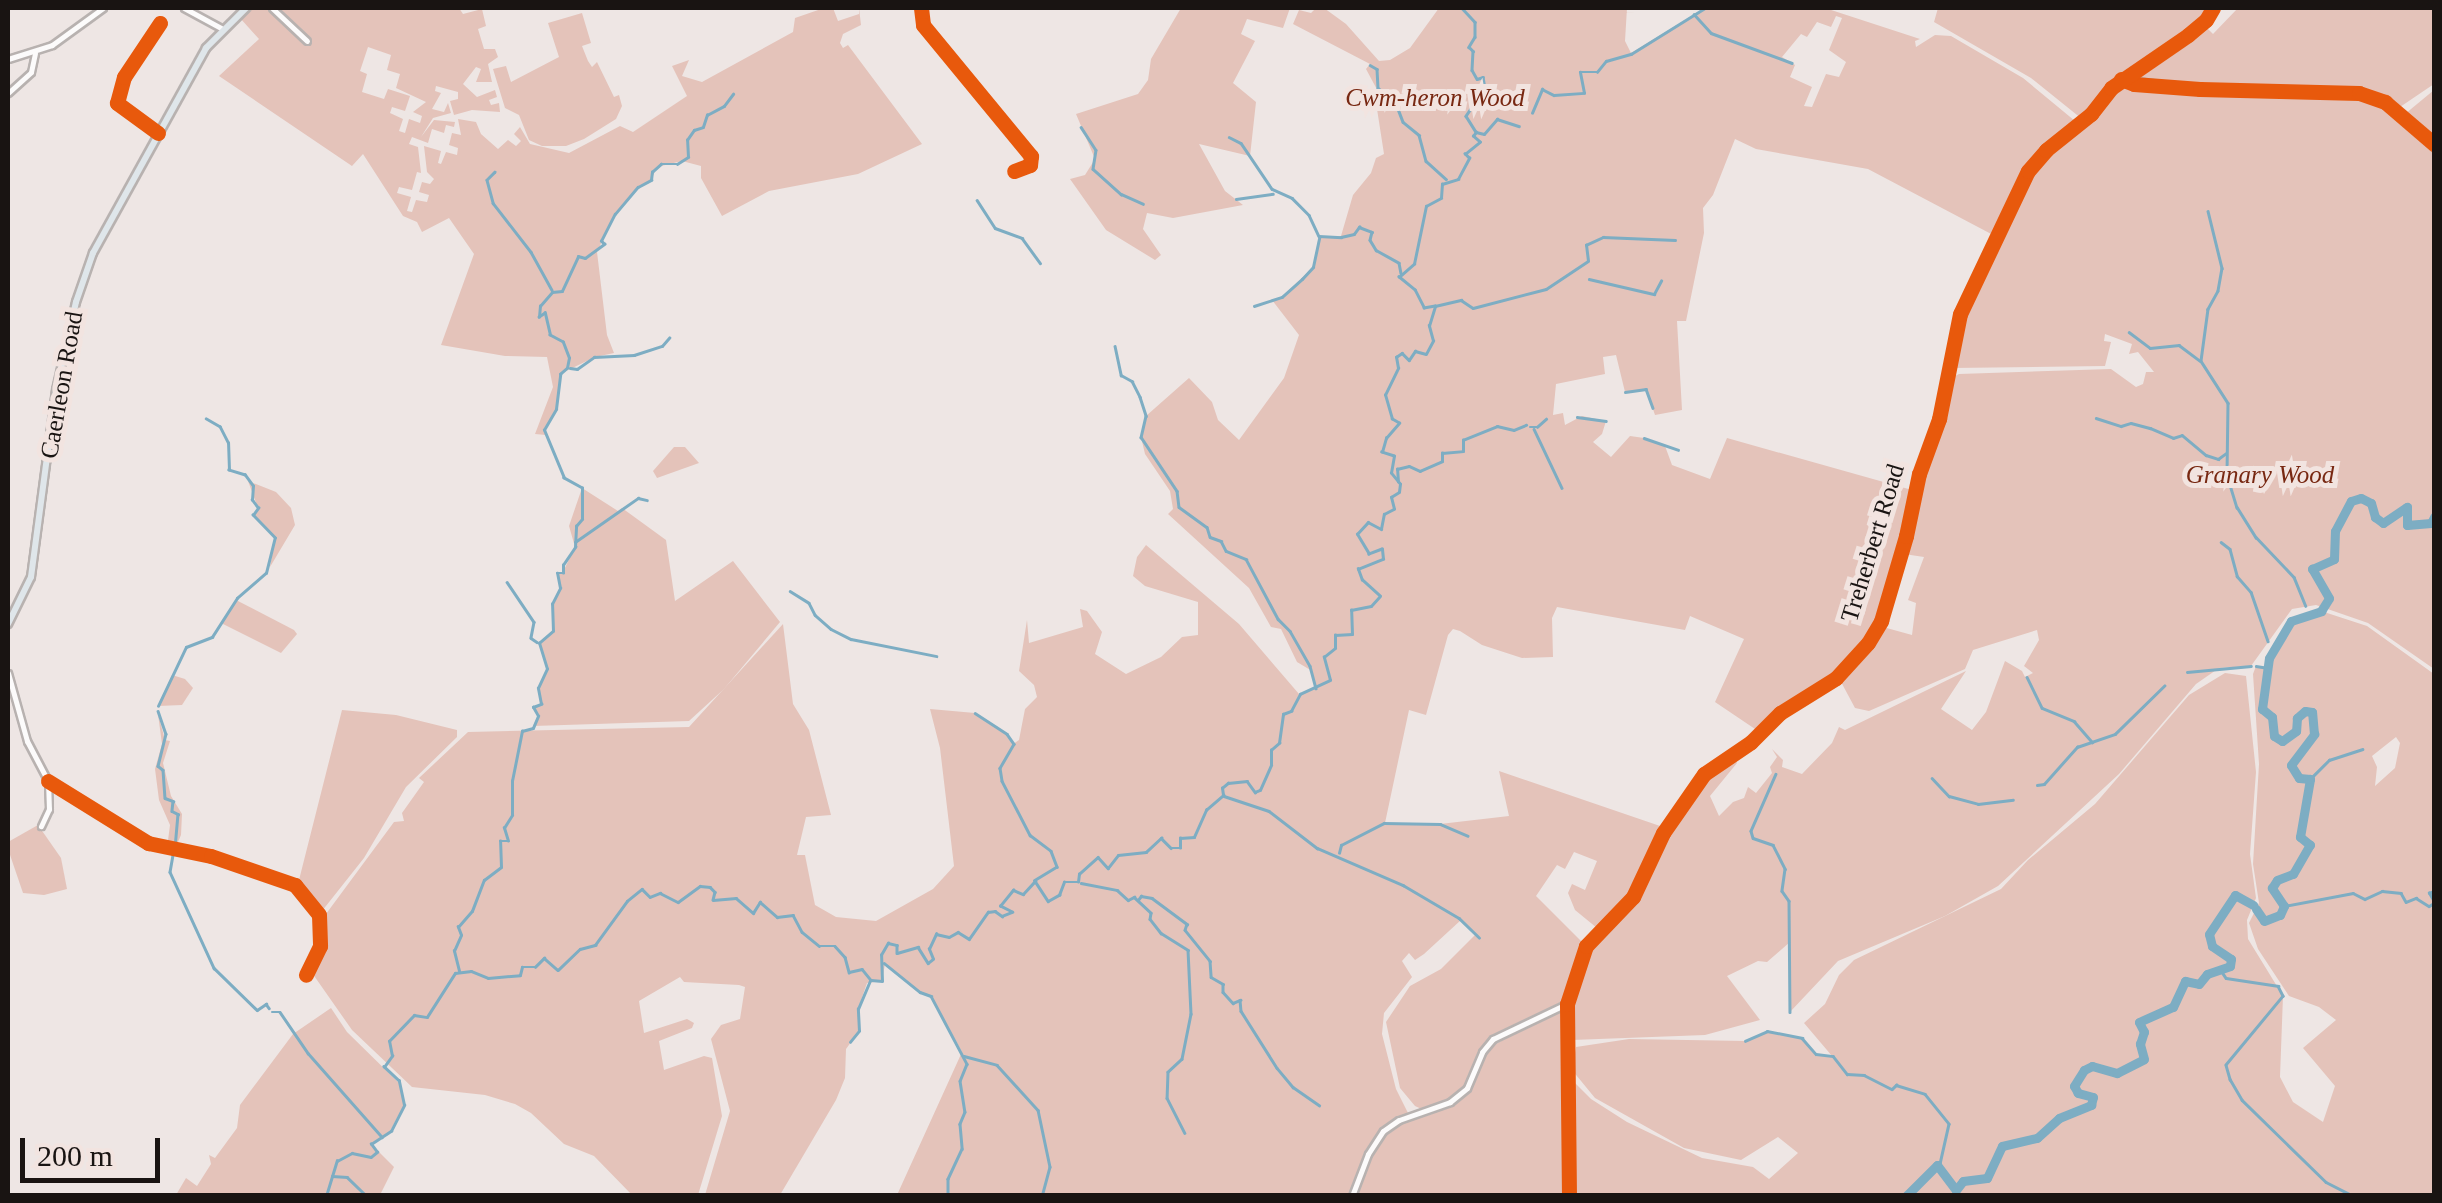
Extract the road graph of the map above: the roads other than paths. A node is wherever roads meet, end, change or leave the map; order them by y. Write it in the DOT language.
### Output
graph roads {
  1 [pos="103,8"];
  2 [pos="184,8"];
  3 [pos="246,8"];
  4 [pos="272,8"];
  5 [pos="921,8"];
  6 [pos="2213,8"];
  7 [pos="160,23"];
  8 [pos="221,28"];
  9 [pos="307,41"];
  10 [pos="34,53"];
  11 [pos="8,59"];
  12 [pos="2121,79"];
  13 [pos="8,93"];
  14 [pos="158,133"];
  15 [pos="2434,144"];
  16 [pos="1014,171"];
  17 [pos="8,624"];
  18 [pos="8,673"];
  19 [pos="48,781"];
  20 [pos="41,826"];
  21 [pos="306,975"];
  22 [pos="1567,1004"];
  23 [pos="1352,1196"];
  24 [pos="1570,1196"];
  1 -- 10 [label="street"];
  2 -- 8 [label="street"];
  3 -- 8 [label="main road, Caerleon Road"];
  4 -- 9 [label="street"];
  5 -- 16 [label="street"];
  6 -- 12 [label="street, Treherbert Road"];
  7 -- 14 [label="street"];
  8 -- 14 [label="main road, Caerleon Road"];
  10 -- 11 [label="street"];
  10 -- 13 [label="street"];
  12 -- 15 [label="street"];
  12 -- 22 [label="street, Treherbert Road"];
  14 -- 17 [label="main road, Caerleon Road"];
  18 -- 19 [label="street"];
  19 -- 20 [label="street"];
  19 -- 21 [label="street"];
  22 -- 23 [label="street"];
  22 -- 24 [label="street, Treherbert Road"];
}
